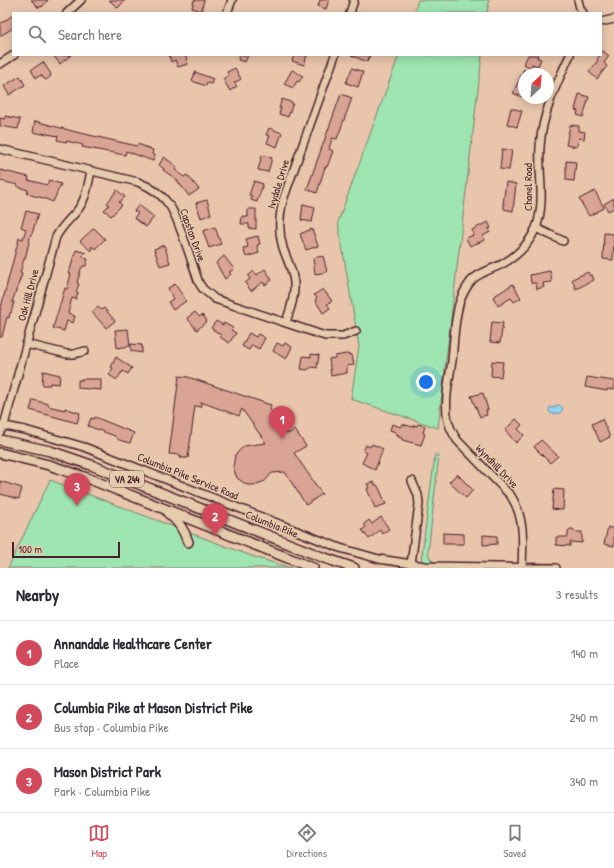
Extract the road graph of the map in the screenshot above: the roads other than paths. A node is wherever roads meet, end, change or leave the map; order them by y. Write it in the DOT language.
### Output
graph roads {
  1 [pos="81,0"];
  2 [pos="232,0"];
  3 [pos="354,0"];
  4 [pos="578,0"];
  5 [pos="68,12"];
  6 [pos="227,12"];
  7 [pos="350,12"];
  8 [pos="582,12"];
  9 [pos="614,19"];
  10 [pos="602,22"];
  11 [pos="12,56"];
  12 [pos="335,56"];
  13 [pos="570,56"];
  14 [pos="0,64"];
  15 [pos="0,149"];
  16 [pos="91,171"];
  17 [pos="536,228"];
  18 [pos="563,241"];
  19 [pos="286,322"];
  20 [pos="356,331"];
  21 [pos="26,344"];
  22 [pos="85,351"];
  23 [pos="1,427"];
  24 [pos="451,430"];
  25 [pos="0,440"];
  26 [pos="0,453"];
  27 [pos="412,480"];
  28 [pos="161,507"];
  29 [pos="188,542"];
  30 [pos="411,564"];
  31 [pos="522,567"];
  32 [pos="313,568"];
  33 [pos="354,568"];
  34 [pos="556,568"];
  1 -- 5 [label="street"];
  2 -- 6 [label="street"];
  3 -- 7 [label="street"];
  4 -- 8 [label="street"];
  9 -- 10 [label="street"];
  11 -- 14 [label="street"];
  12 -- 19 [label="street, Ivydale Drive"];
  13 -- 17 [label="street, Chanel Road"];
  15 -- 16 [label="street, Capstan Drive"];
  16 -- 19 [label="street, Capstan Drive"];
  16 -- 21 [label="street, Oak Hill Drive"];
  17 -- 18 [label="street"];
  17 -- 24 [label="street, Chanel Road"];
  19 -- 20 [label="street, Capstan Drive"];
  21 -- 22 [label="street"];
  21 -- 23 [label="street, Oak Hill Drive"];
  23 -- 30 [label="street, Columbia Pike Service Road"];
  24 -- 31 [label="street, Wyndhill Drive"];
  25 -- 33 [label="main road, Columbia Pike / VA 244"];
  26 -- 28 [label="main road, VA 244"];
  27 -- 30 [label="street"];
  28 -- 29 [label="main road"];
  28 -- 32 [label="main road, VA 244"];
  30 -- 31 [label="street, Columbia Pike Service Road"];
  31 -- 34 [label="street, Columbia Pike Service Road"];
}
